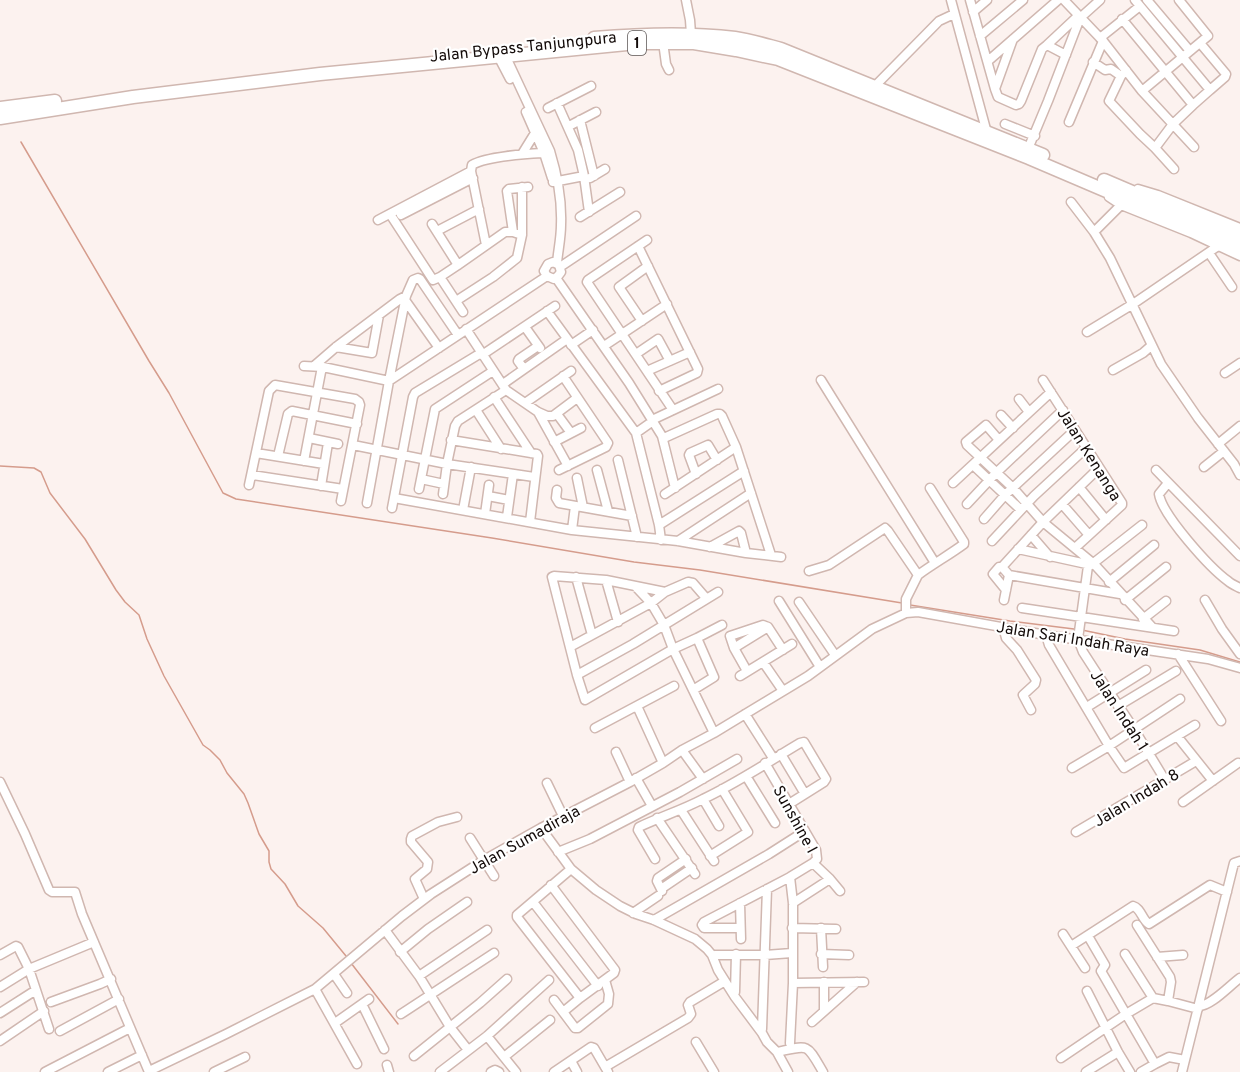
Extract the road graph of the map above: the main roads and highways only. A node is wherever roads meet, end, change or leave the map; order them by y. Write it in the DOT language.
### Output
graph roads {
  1 [pos="0,108"];
  2 [pos="0,118"];
  3 [pos="1093,181"];
  4 [pos="1240,238"];
  5 [pos="1240,248"];
  1 -- 3 [label="highway, Jalan Bypass Tanjungpura / 1"];
  2 -- 3 [label="highway, Jalan Bypass Tanjungpura / 1"];
  3 -- 4 [label="highway, Jalan Bypass Tanjungpura / 1"];
  3 -- 5 [label="highway, Jalan Bypass Tanjungpura / 1"];
}
